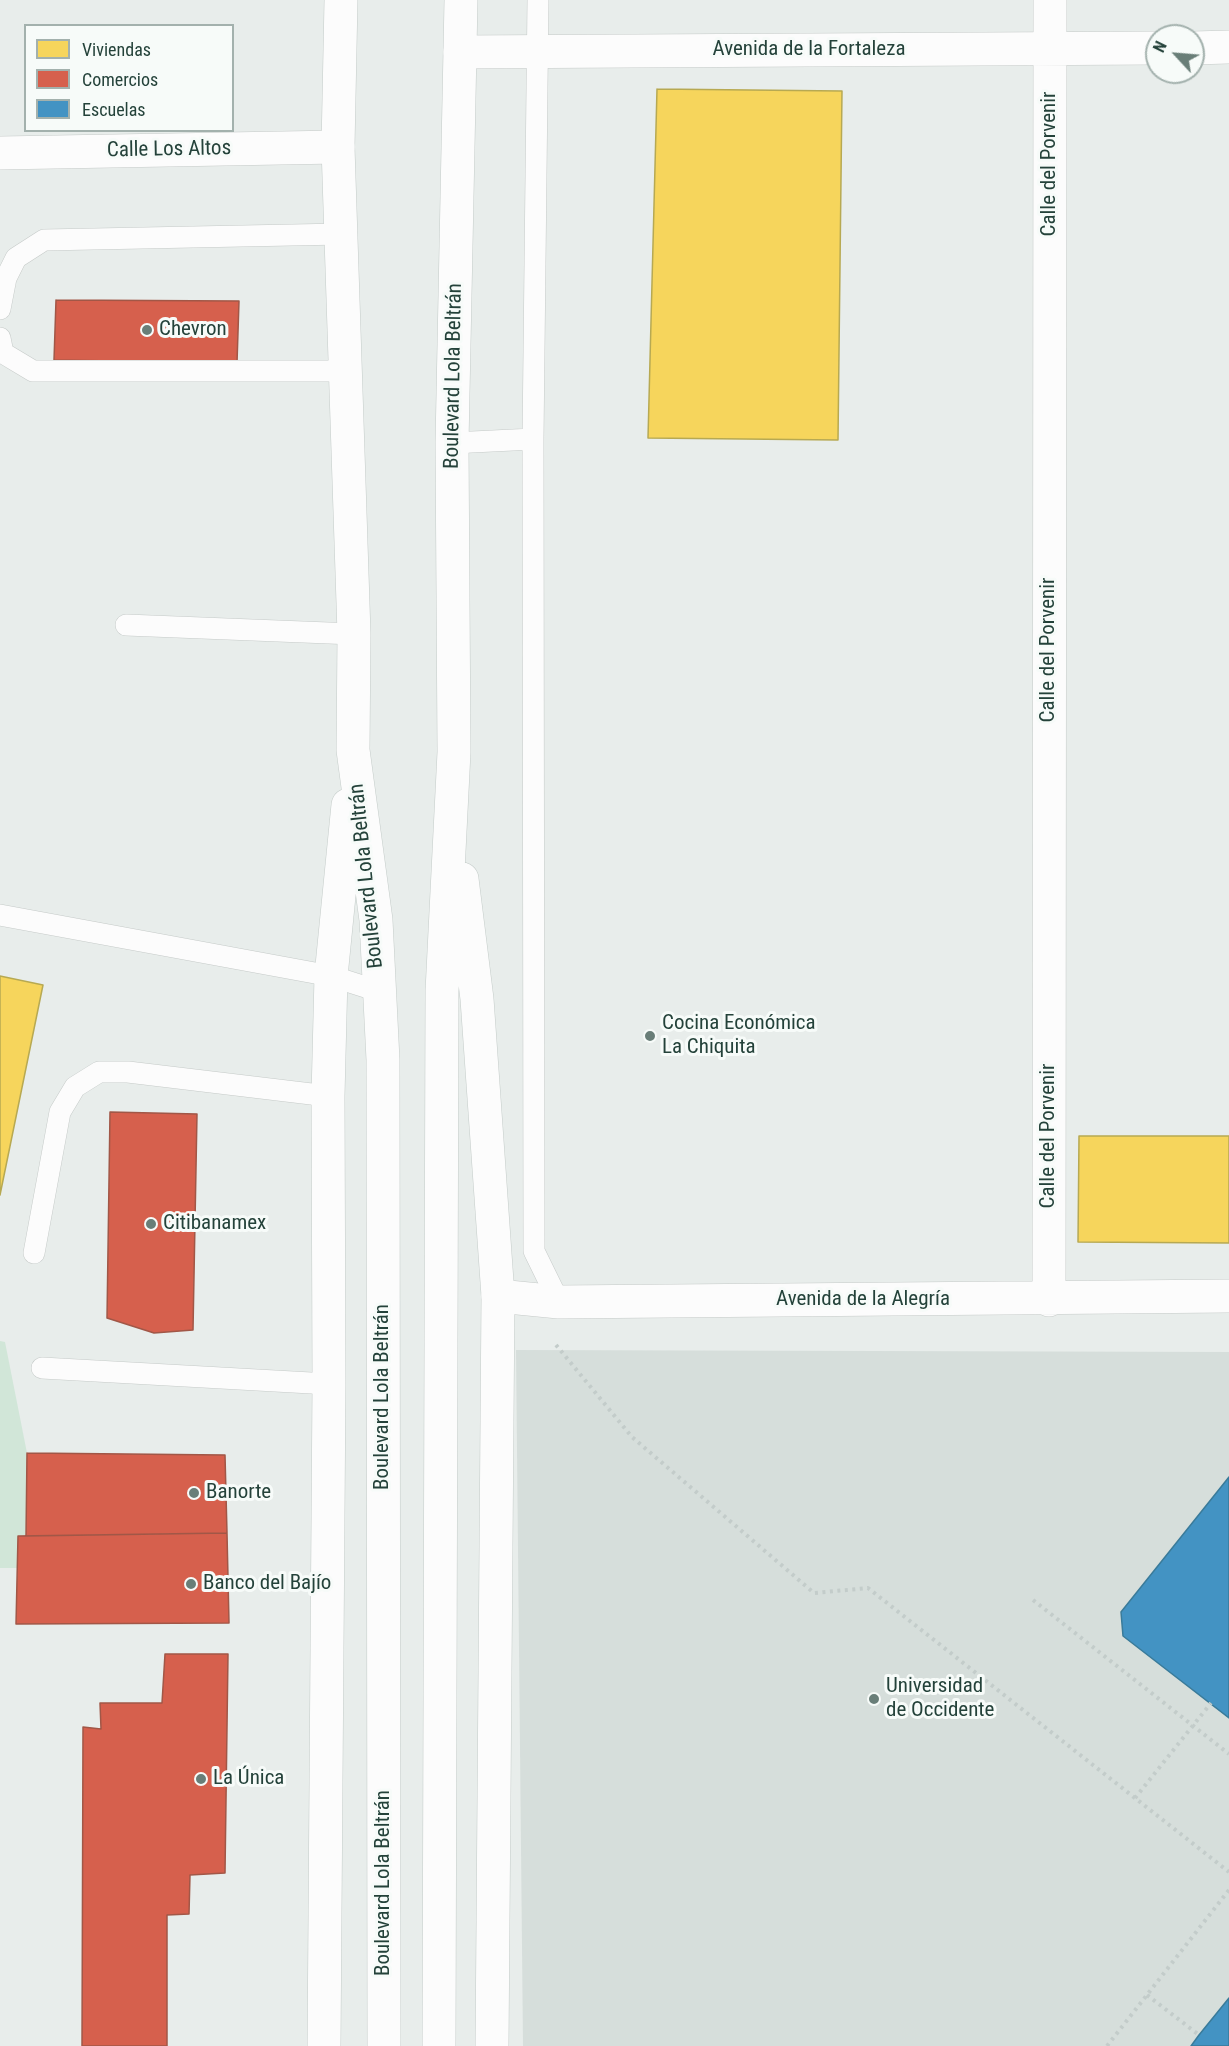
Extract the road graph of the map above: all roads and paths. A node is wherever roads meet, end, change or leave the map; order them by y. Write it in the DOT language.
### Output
graph roads {
  1 [pos="341,0"];
  2 [pos="460,0"];
  3 [pos="538,0"];
  4 [pos="1050,0"];
  5 [pos="1229,47"];
  6 [pos="1050,48"];
  7 [pos="1145,48"];
  8 [pos="1205,48"];
  9 [pos="538,51"];
  10 [pos="460,52"];
  11 [pos="338,147"];
  12 [pos="0,153"];
  13 [pos="342,234"];
  14 [pos="0,309"];
  15 [pos="0,338"];
  16 [pos="344,371"];
  17 [pos="533,439"];
  18 [pos="452,443"];
  19 [pos="126,625"];
  20 [pos="354,634"];
  21 [pos="353,750"];
  22 [pos="454,753"];
  23 [pos="0,915"];
  24 [pos="331,976"];
  25 [pos="378,991"];
  26 [pos="328,1096"];
  27 [pos="34,1253"];
  28 [pos="498,1296"];
  29 [pos="1229,1296"];
  30 [pos="1049,1300"];
  31 [pos="559,1302"];
  32 [pos="42,1368"];
  33 [pos="329,1384"];
  34 [pos="1033,1600"];
  35 [pos="1210,1703"];
  36 [pos="1193,1725"];
  37 [pos="1229,1754"];
  38 [pos="1135,1798"];
  39 [pos="1229,1872"];
  40 [pos="1229,1890"];
  41 [pos="1147,1995"];
  42 [pos="1199,2036"];
  43 [pos="324,2046"];
  44 [pos="384,2046"];
  45 [pos="439,2046"];
  46 [pos="492,2046"];
  47 [pos="1107,2046"];
  1 -- 11 [label="street, Boulevard Lola Beltrán"];
  2 -- 10 [label="street, Boulevard Lola Beltrán"];
  3 -- 9 [label="lane"];
  4 -- 6 [label="street, Calle del Porvenir"];
  5 -- 8 [label="street"];
  6 -- 7 [label="street, Avenida de la Fortaleza"];
  6 -- 9 [label="street, Avenida de la Fortaleza"];
  6 -- 30 [label="street, Calle del Porvenir"];
  9 -- 10 [label="street, Avenida de la Fortaleza"];
  9 -- 17 [label="lane"];
  10 -- 18 [label="street, Boulevard Lola Beltrán"];
  11 -- 12 [label="street, Calle Los Altos"];
  11 -- 13 [label="street, Boulevard Lola Beltrán"];
  13 -- 14 [label="lane"];
  13 -- 16 [label="street, Boulevard Lola Beltrán"];
  15 -- 16 [label="lane"];
  16 -- 20 [label="street, Boulevard Lola Beltrán"];
  17 -- 18 [label="lane"];
  17 -- 31 [label="lane"];
  18 -- 22 [label="street, Boulevard Lola Beltrán"];
  19 -- 20 [label="lane"];
  20 -- 21 [label="street, Boulevard Lola Beltrán"];
  21 -- 24 [label="street, Boulevard Lola Beltrán"];
  21 -- 25 [label="street, Boulevard Lola Beltrán"];
  22 -- 28 [label="street, Boulevard Lola Beltrán"];
  22 -- 45 [label="street, Boulevard Lola Beltrán"];
  23 -- 24 [label="lane"];
  24 -- 25 [label="lane"];
  24 -- 26 [label="street, Boulevard Lola Beltrán"];
  25 -- 44 [label="street, Boulevard Lola Beltrán"];
  26 -- 27 [label="lane"];
  26 -- 33 [label="street, Boulevard Lola Beltrán"];
  28 -- 31 [label="street, Avenida de la Alegría"];
  28 -- 46 [label="street, Boulevard Lola Beltrán"];
  29 -- 30 [label="street, Avenida de la Alegría"];
  30 -- 31 [label="street, Avenida de la Alegría"];
  31 -- 38 [label="path"];
  32 -- 33 [label="lane"];
  33 -- 43 [label="street, Boulevard Lola Beltrán"];
  34 -- 36 [label="path"];
  35 -- 36 [label="path"];
  36 -- 37 [label="path"];
  36 -- 38 [label="path"];
  38 -- 39 [label="path"];
  40 -- 41 [label="path"];
  41 -- 42 [label="path"];
  41 -- 47 [label="path"];
}
